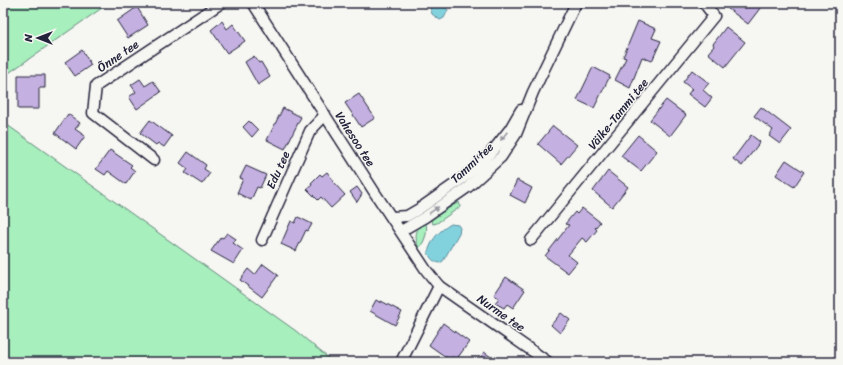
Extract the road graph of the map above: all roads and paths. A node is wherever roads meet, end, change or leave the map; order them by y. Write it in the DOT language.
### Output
graph roads {
  1 [pos="221,3"];
  2 [pos="253,3"];
  3 [pos="576,3"];
  4 [pos="704,3"];
  5 [pos="533,92"];
  6 [pos="325,115"];
  7 [pos="154,160"];
  8 [pos="392,217"];
  9 [pos="401,231"];
  10 [pos="262,240"];
  11 [pos="531,240"];
  12 [pos="439,286"];
  13 [pos="401,362"];
  14 [pos="548,362"];
  1 -- 7 [label="street, Õnne tee"];
  2 -- 6 [label="street, Vahesoo tee"];
  3 -- 5 [label="street, Tammi tee"];
  4 -- 11 [label="street, Väike-Tammi tee"];
  5 -- 8 [label="street, Tammi tee, one-way"];
  9 -- 5 [label="street, Tammi tee, one-way"];
  6 -- 8 [label="street, Vahesoo tee"];
  6 -- 10 [label="street, Edu tee"];
  8 -- 9 [label="street, Vahesoo tee"];
  9 -- 12 [label="street, Vahesoo tee"];
  12 -- 13 [label="street"];
  12 -- 14 [label="street, Nurme tee"];
}
